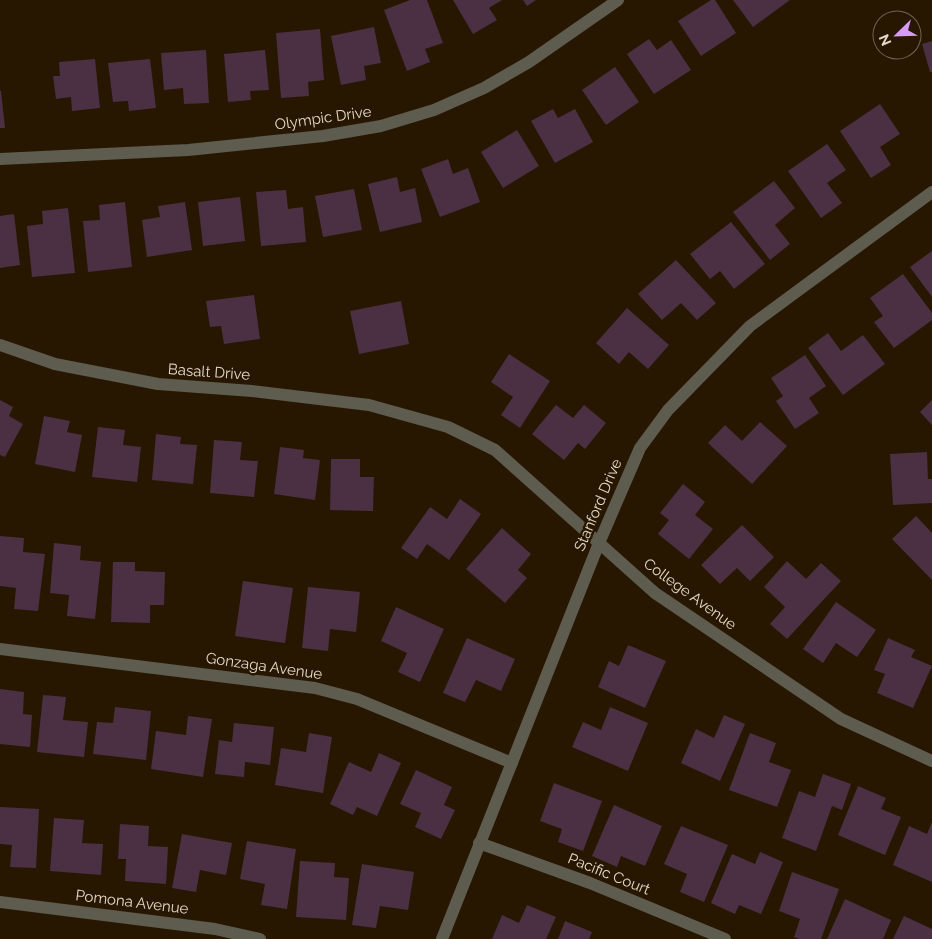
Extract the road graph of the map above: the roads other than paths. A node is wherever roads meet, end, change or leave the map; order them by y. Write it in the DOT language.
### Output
graph roads {
  1 [pos="618,0"];
  2 [pos="0,159"];
  3 [pos="932,192"];
  4 [pos="0,345"];
  5 [pos="418,419"];
  6 [pos="599,543"];
  7 [pos="0,649"];
  8 [pos="932,761"];
  9 [pos="512,762"];
  10 [pos="480,843"];
  11 [pos="0,902"];
  12 [pos="260,939"];
  13 [pos="442,939"];
  14 [pos="726,939"];
  1 -- 2 [label="street, Olympic Drive"];
  3 -- 6 [label="street, Stanford Drive"];
  4 -- 5 [label="street, Basalt Drive"];
  5 -- 6 [label="street, College Avenue"];
  6 -- 8 [label="street, College Avenue"];
  6 -- 9 [label="street, Stanford Drive"];
  7 -- 9 [label="street, Gonzaga Avenue"];
  9 -- 10 [label="street, Stanford Drive"];
  10 -- 13 [label="street, Stanford Drive"];
  10 -- 14 [label="street, Pacific Court"];
  11 -- 12 [label="street, Pomona Avenue"];
}
